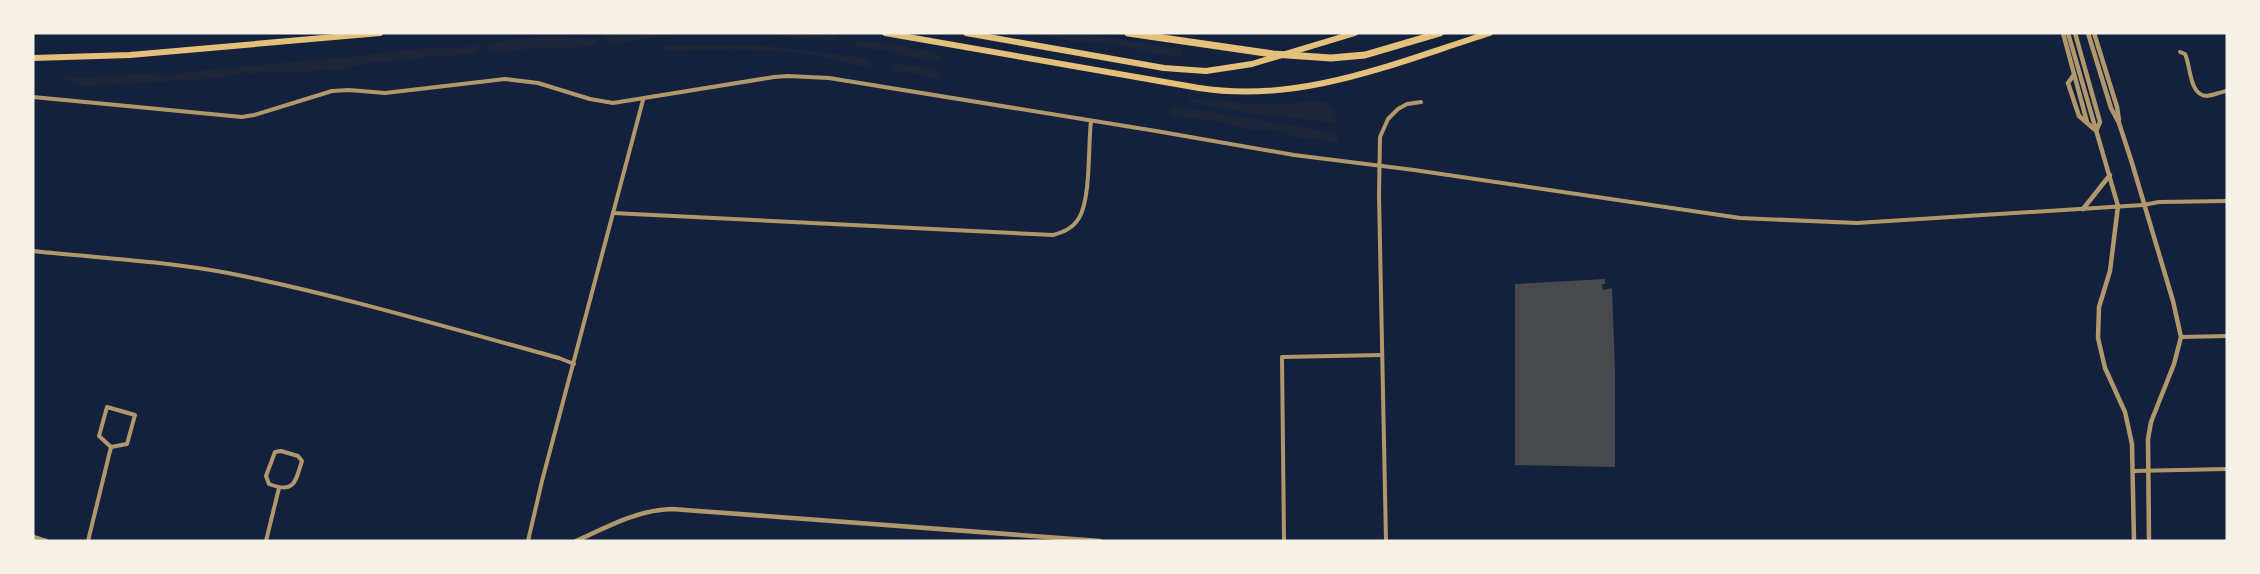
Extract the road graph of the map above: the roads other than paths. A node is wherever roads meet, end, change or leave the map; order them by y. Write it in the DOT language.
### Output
graph roads {
  1 [pos="380,33"];
  2 [pos="885,33"];
  3 [pos="966,33"];
  4 [pos="1128,33"];
  5 [pos="1355,33"];
  6 [pos="1440,33"];
  7 [pos="1490,33"];
  8 [pos="2063,33"];
  9 [pos="2068,33"];
  10 [pos="2075,33"];
  11 [pos="2088,33"];
  12 [pos="2094,33"];
  13 [pos="2180,52"];
  14 [pos="33,58"];
  15 [pos="2227,91"];
  16 [pos="33,97"];
  17 [pos="643,100"];
  18 [pos="1421,102"];
  19 [pos="1091,121"];
  20 [pos="2119,123"];
  21 [pos="2096,131"];
  22 [pos="1381,166"];
  23 [pos="2110,175"];
  24 [pos="2227,201"];
  25 [pos="2143,205"];
  26 [pos="2118,206"];
  27 [pos="2083,209"];
  28 [pos="613,213"];
  29 [pos="33,251"];
  30 [pos="2227,336"];
  31 [pos="2181,337"];
  32 [pos="1382,355"];
  33 [pos="574,364"];
  34 [pos="111,447"];
  35 [pos="2227,469"];
  36 [pos="2133,471"];
  37 [pos="2148,471"];
  38 [pos="279,488"];
  39 [pos="33,537"];
  40 [pos="1284,540"];
  41 [pos="46,541"];
  42 [pos="88,541"];
  43 [pos="266,541"];
  44 [pos="528,541"];
  45 [pos="576,541"];
  46 [pos="1100,541"];
  47 [pos="1386,541"];
  48 [pos="2134,541"];
  49 [pos="2149,541"];
  1 -- 14 [label="main road"];
  2 -- 7 [label="main road"];
  3 -- 5 [label="main road"];
  4 -- 6 [label="highway"];
  8 -- 21 [label="street"];
  9 -- 21 [label="street"];
  10 -- 21 [label="street"];
  11 -- 20 [label="street"];
  12 -- 20 [label="street"];
  13 -- 15 [label="street"];
  16 -- 17 [label="street"];
  17 -- 19 [label="street"];
  17 -- 28 [label="street"];
  18 -- 22 [label="street"];
  19 -- 22 [label="street"];
  19 -- 28 [label="street"];
  20 -- 25 [label="street"];
  21 -- 23 [label="street"];
  22 -- 27 [label="street"];
  22 -- 32 [label="street"];
  23 -- 26 [label="street"];
  23 -- 27 [label="street"];
  24 -- 25 [label="street"];
  25 -- 26 [label="street"];
  25 -- 31 [label="street"];
  26 -- 27 [label="street"];
  26 -- 36 [label="street"];
  28 -- 33 [label="street"];
  29 -- 33 [label="street"];
  30 -- 31 [label="street"];
  31 -- 37 [label="street"];
  32 -- 40 [label="street"];
  32 -- 47 [label="street"];
  33 -- 44 [label="street"];
  34 -- 34 [label="street"];
  34 -- 42 [label="street"];
  35 -- 37 [label="street"];
  36 -- 37 [label="street"];
  36 -- 48 [label="street"];
  37 -- 49 [label="street"];
  38 -- 38 [label="street"];
  38 -- 43 [label="street"];
  39 -- 41 [label="street"];
  45 -- 46 [label="street"];
}
